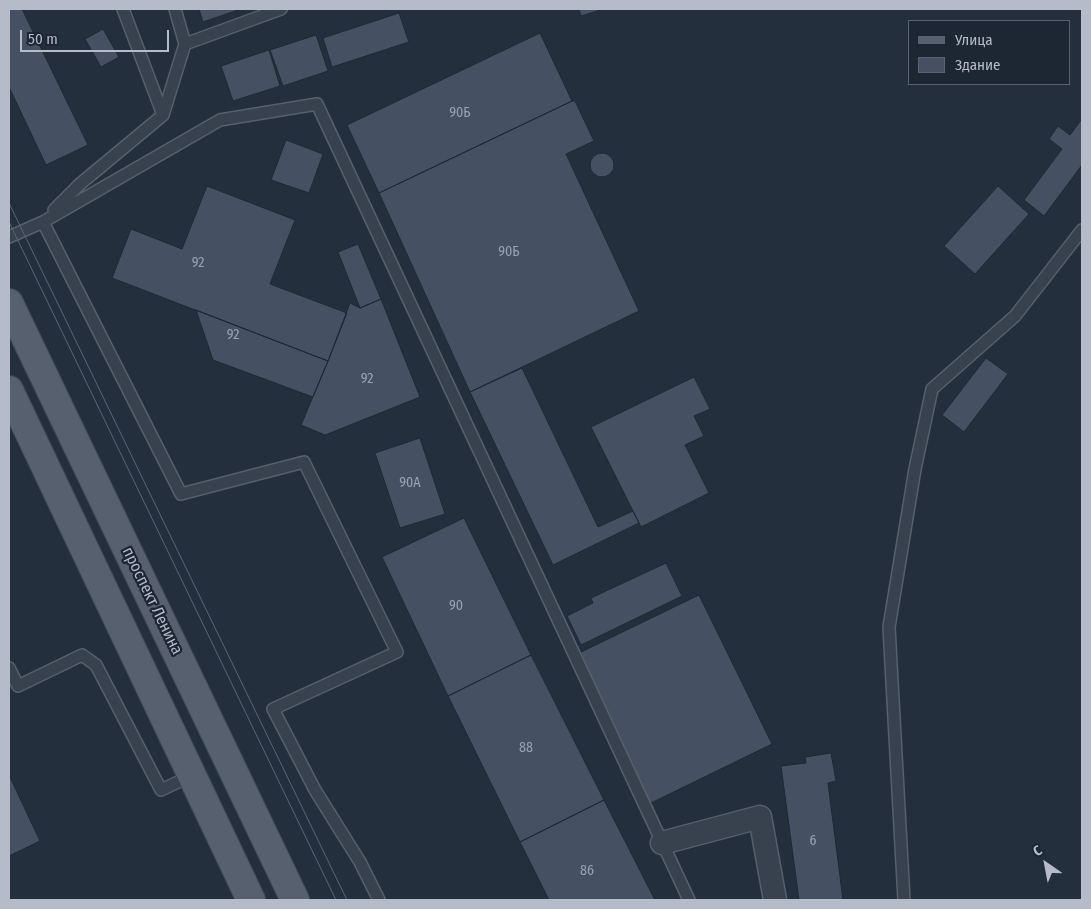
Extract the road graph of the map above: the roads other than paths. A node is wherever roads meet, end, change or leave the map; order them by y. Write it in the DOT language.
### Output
graph roads {
  1 [pos="123,9"];
  2 [pos="175,9"];
  3 [pos="281,9"];
  4 [pos="185,44"];
  5 [pos="163,115"];
  6 [pos="42,222"];
  7 [pos="1082,230"];
  8 [pos="9,237"];
  9 [pos="9,303"];
  10 [pos="10,401"];
  11 [pos="9,668"];
  12 [pos="215,734"];
  13 [pos="179,750"];
  14 [pos="191,776"];
  15 [pos="662,843"];
  16 [pos="251,900"];
  17 [pos="295,900"];
  18 [pos="379,900"];
  19 [pos="689,900"];
  20 [pos="775,900"];
  21 [pos="904,900"];
  1 -- 5 [label="lane"];
  2 -- 4 [label="lane"];
  3 -- 4 [label="lane"];
  4 -- 5 [label="lane"];
  5 -- 6 [label="lane"];
  6 -- 8 [label="lane"];
  6 -- 15 [label="lane"];
  6 -- 18 [label="lane"];
  7 -- 21 [label="lane"];
  9 -- 12 [label="main road, проспект Ленина"];
  10 -- 13 [label="main road"];
  11 -- 14 [label="lane"];
  12 -- 13 [label="main road"];
  12 -- 17 [label="main road, проспект Ленина"];
  13 -- 14 [label="main road"];
  14 -- 16 [label="main road"];
  15 -- 19 [label="lane"];
  15 -- 20 [label="street"];
}
